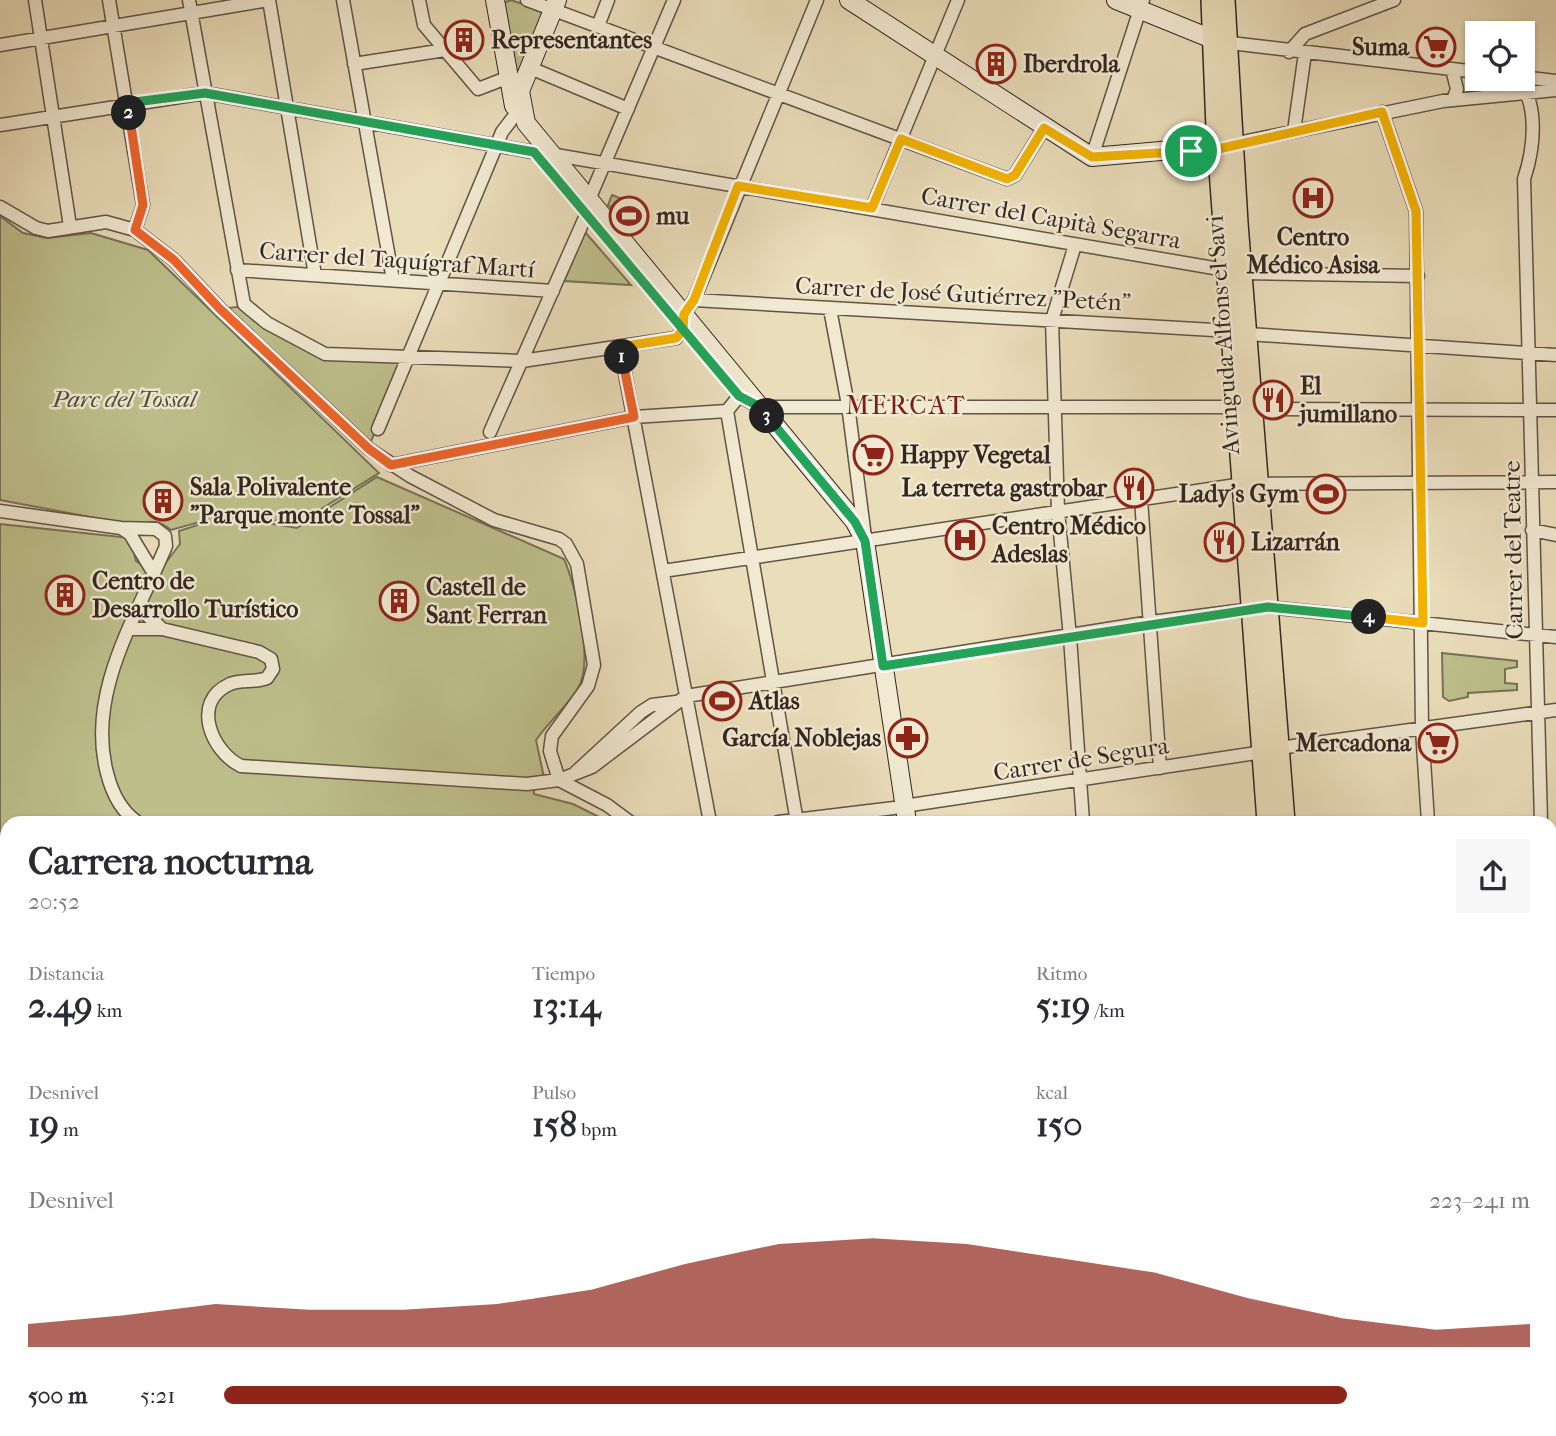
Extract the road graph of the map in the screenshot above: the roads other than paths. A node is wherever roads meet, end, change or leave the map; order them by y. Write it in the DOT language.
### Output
graph roads {
  1 [pos="35,0"];
  2 [pos="109,0"];
  3 [pos="269,0"];
  4 [pos="343,0"];
  5 [pos="419,0"];
  6 [pos="495,0"];
  7 [pos="527,0"];
  8 [pos="608,0"];
  9 [pos="674,0"];
  10 [pos="817,0"];
  11 [pos="849,0"];
  12 [pos="958,0"];
  13 [pos="1116,0"];
  14 [pos="1211,0"];
  15 [pos="1225,0"];
  16 [pos="1394,0"];
  17 [pos="555,5"];
  18 [pos="1142,5"];
  19 [pos="190,6"];
  20 [pos="114,26"];
  21 [pos="598,26"];
  22 [pos="41,38"];
  23 [pos="1219,41"];
  24 [pos="0,45"];
  25 [pos="654,47"];
  26 [pos="445,50"];
  27 [pos="1289,52"];
  28 [pos="1305,53"];
  29 [pos="935,57"];
  30 [pos="354,64"];
  31 [pos="528,67"];
  32 [pos="1452,69"];
  33 [pos="1465,71"];
  34 [pos="509,77"];
  35 [pos="1535,79"];
  36 [pos="1556,81"];
  37 [pos="1556,90"];
  38 [pos="1527,91"];
  39 [pos="205,93"];
  40 [pos="777,93"];
  41 [pos="1528,94"];
  42 [pos="1453,100"];
  43 [pos="127,103"];
  44 [pos="286,107"];
  45 [pos="628,109"];
  46 [pos="1382,112"];
  47 [pos="52,115"];
  48 [pos="515,115"];
  49 [pos="363,121"];
  50 [pos="0,125"];
  51 [pos="1044,128"];
  52 [pos="1294,131"];
  53 [pos="901,139"];
  54 [pos="496,145"];
  55 [pos="1226,146"];
  56 [pos="541,153"];
  57 [pos="1092,157"];
  58 [pos="604,165"];
  59 [pos="738,186"];
  60 [pos="0,207"];
  61 [pos="587,208"];
  62 [pos="872,208"];
  63 [pos="70,226"];
  64 [pos="135,230"];
  65 [pos="1075,245"];
  66 [pos="237,270"];
  67 [pos="1235,270"];
  68 [pos="315,275"];
  69 [pos="1418,276"];
  70 [pos="393,280"];
  71 [pos="439,284"];
  72 [pos="553,291"];
  73 [pos="830,309"];
  74 [pos="687,315"];
  75 [pos="1052,320"];
  76 [pos="1240,332"];
  77 [pos="1416,345"];
  78 [pos="620,347"];
  79 [pos="1529,353"];
  80 [pos="1556,355"];
  81 [pos="407,359"];
  82 [pos="522,361"];
  83 [pos="739,396"];
  84 [pos="848,405"];
  85 [pos="760,407"];
  86 [pos="1056,407"];
  87 [pos="1245,408"];
  88 [pos="1419,410"];
  89 [pos="1531,410"];
  90 [pos="1556,410"];
  91 [pos="727,411"];
  92 [pos="634,417"];
  93 [pos="378,429"];
  94 [pos="491,432"];
  95 [pos="391,465"];
  96 [pos="1420,481"];
  97 [pos="1531,482"];
  98 [pos="1556,482"];
  99 [pos="1251,484"];
  100 [pos="1141,499"];
  101 [pos="0,511"];
  102 [pos="1058,511"];
  103 [pos="121,528"];
  104 [pos="150,528"];
  105 [pos="1532,530"];
  106 [pos="1556,536"];
  107 [pos="859,542"];
  108 [pos="140,549"];
  109 [pos="164,551"];
  110 [pos="754,559"];
  111 [pos="663,571"];
  112 [pos="153,572"];
  113 [pos="141,601"];
  114 [pos="1261,608"];
  115 [pos="1151,622"];
  116 [pos="1423,623"];
  117 [pos="130,629"];
  118 [pos="162,629"];
  119 [pos="1536,635"];
  120 [pos="1070,636"];
  121 [pos="1556,638"];
  122 [pos="879,667"];
  123 [pos="775,683"];
  124 [pos="681,699"];
  125 [pos="1556,710"];
  126 [pos="1538,711"];
  127 [pos="1422,729"];
  128 [pos="1271,750"];
  129 [pos="1160,768"];
  130 [pos="559,780"];
  131 [pos="1080,780"];
  132 [pos="900,815"];
  133 [pos="129,816"];
  134 [pos="621,816"];
  135 [pos="709,816"];
  136 [pos="796,816"];
  137 [pos="1083,816"];
  138 [pos="1267,816"];
  139 [pos="1284,816"];
  140 [pos="1428,816"];
  141 [pos="1541,816"];
  1 -- 22 [label="street"];
  2 -- 20 [label="street"];
  3 -- 19 [label="street"];
  3 -- 44 [label="street"];
  4 -- 30 [label="street"];
  5 -- 26 [label="street"];
  6 -- 34 [label="main road"];
  7 -- 17 [label="street"];
  8 -- 21 [label="street"];
  9 -- 25 [label="street"];
  10 -- 40 [label="street"];
  11 -- 29 [label="main road"];
  12 -- 29 [label="street"];
  13 -- 18 [label="main road"];
  14 -- 23 [label="main road"];
  15 -- 23 [label="main road"];
  16 -- 27 [label="street"];
  17 -- 21 [label="street"];
  17 -- 31 [label="main road"];
  18 -- 23 [label="main road"];
  18 -- 57 [label="street"];
  19 -- 20 [label="street"];
  19 -- 39 [label="street"];
  20 -- 22 [label="street"];
  20 -- 43 [label="street"];
  21 -- 25 [label="street"];
  22 -- 24 [label="street"];
  22 -- 47 [label="street"];
  23 -- 27 [label="street"];
  23 -- 55 [label="main road, Avinguda Alfons el Savi"];
  25 -- 40 [label="street"];
  25 -- 45 [label="street"];
  26 -- 30 [label="street"];
  26 -- 34 [label="street"];
  27 -- 28 [label="street"];
  28 -- 32 [label="street"];
  28 -- 52 [label="street"];
  29 -- 51 [label="main road"];
  29 -- 53 [label="street"];
  30 -- 49 [label="street"];
  31 -- 45 [label="street"];
  31 -- 56 [label="main road"];
  32 -- 33 [label="street"];
  32 -- 42 [label="street"];
  34 -- 48 [label="main road"];
  35 -- 36 [label="street"];
  37 -- 41 [label="street"];
  38 -- 41 [label="street"];
  39 -- 43 [label="street, Carrer del Capità Segarra"];
  39 -- 44 [label="street, Carrer del Capità Segarra"];
  39 -- 66 [label="street"];
  40 -- 53 [label="street"];
  40 -- 59 [label="street"];
  41 -- 42 [label="street"];
  41 -- 79 [label="street, Carrer del Teatre"];
  42 -- 46 [label="street"];
  43 -- 47 [label="street, Carrer del Capità Segarra"];
  43 -- 64 [label="street"];
  44 -- 49 [label="street, Carrer del Capità Segarra"];
  44 -- 68 [label="street"];
  45 -- 58 [label="street"];
  46 -- 52 [label="street"];
  46 -- 69 [label="street"];
  47 -- 50 [label="street, Carrer del Capità Segarra"];
  47 -- 63 [label="street"];
  48 -- 54 [label="street"];
  48 -- 56 [label="main road"];
  49 -- 54 [label="street, Carrer del Capità Segarra"];
  49 -- 70 [label="street"];
  51 -- 53 [label="street"];
  51 -- 57 [label="main road"];
  52 -- 55 [label="street"];
  53 -- 62 [label="street"];
  54 -- 56 [label="street, Carrer del Capità Segarra"];
  54 -- 71 [label="street"];
  55 -- 57 [label="main road"];
  55 -- 67 [label="main road, Avinguda Alfons el Savi"];
  56 -- 58 [label="street, Carrer del Capità Segarra"];
  56 -- 61 [label="main road"];
  58 -- 59 [label="street, Carrer del Capità Segarra"];
  58 -- 61 [label="street"];
  59 -- 62 [label="street, Carrer del Capità Segarra"];
  59 -- 74 [label="street"];
  60 -- 63 [label="street"];
  61 -- 72 [label="street"];
  61 -- 74 [label="main road"];
  62 -- 65 [label="street, Carrer del Capità Segarra"];
  63 -- 64 [label="street"];
  64 -- 95 [label="street"];
  65 -- 67 [label="street, Carrer del Capità Segarra"];
  65 -- 75 [label="street"];
  66 -- 68 [label="street, Carrer del Taquígraf Martí"];
  66 -- 81 [label="street"];
  67 -- 69 [label="street, Carrer del Capità Segarra"];
  67 -- 76 [label="main road, Avinguda Alfons el Savi"];
  68 -- 70 [label="street, Carrer del Taquígraf Martí"];
  69 -- 77 [label="street"];
  70 -- 71 [label="street, Carrer del Taquígraf Martí"];
  71 -- 72 [label="street, Carrer del Taquígraf Martí"];
  71 -- 81 [label="street"];
  72 -- 82 [label="street"];
  73 -- 74 [label="street, Carrer de José Gutiérrez \"Petén\""];
  73 -- 75 [label="street, Carrer de José Gutiérrez \"Petén\""];
  73 -- 84 [label="street"];
  74 -- 78 [label="street"];
  74 -- 83 [label="main road"];
  74 -- 85 [label="main road"];
  75 -- 76 [label="street, Carrer de José Gutiérrez \"Petén\""];
  75 -- 86 [label="street"];
  76 -- 77 [label="street, Carrer de José Gutiérrez \"Petén\""];
  76 -- 87 [label="main road, Avinguda Alfons el Savi"];
  77 -- 79 [label="street, Carrer de José Gutiérrez \"Petén\""];
  77 -- 88 [label="street"];
  78 -- 82 [label="street"];
  78 -- 92 [label="street"];
  79 -- 80 [label="street, Carrer de José Gutiérrez \"Petén\""];
  79 -- 89 [label="street, Carrer del Teatre"];
  81 -- 82 [label="street"];
  81 -- 93 [label="street"];
  82 -- 94 [label="street"];
  83 -- 85 [label="street"];
  83 -- 91 [label="street"];
  83 -- 107 [label="main road"];
  84 -- 85 [label="street"];
  84 -- 86 [label="street"];
  84 -- 107 [label="street"];
  85 -- 107 [label="main road"];
  86 -- 87 [label="street"];
  86 -- 102 [label="street"];
  87 -- 88 [label="street"];
  87 -- 99 [label="main road, Avinguda Alfons el Savi"];
  88 -- 89 [label="street"];
  88 -- 96 [label="street"];
  89 -- 90 [label="street"];
  89 -- 97 [label="street, Carrer del Teatre"];
  91 -- 92 [label="street"];
  91 -- 110 [label="street"];
  92 -- 95 [label="street"];
  92 -- 111 [label="street"];
  95 -- 130 [label="street"];
  96 -- 97 [label="street"];
  96 -- 99 [label="street"];
  96 -- 116 [label="street"];
  97 -- 98 [label="street"];
  97 -- 105 [label="street, Carrer del Teatre"];
  99 -- 100 [label="street"];
  99 -- 114 [label="main road, Avinguda Alfons el Savi"];
  100 -- 102 [label="street"];
  100 -- 115 [label="street"];
  101 -- 103 [label="street"];
  102 -- 107 [label="street"];
  102 -- 120 [label="street"];
  103 -- 104 [label="street"];
  103 -- 108 [label="street"];
  104 -- 108 [label="street"];
  104 -- 109 [label="street"];
  105 -- 106 [label="street"];
  105 -- 119 [label="street, Carrer del Teatre"];
  107 -- 110 [label="street"];
  107 -- 122 [label="main road"];
  108 -- 109 [label="street"];
  108 -- 112 [label="street"];
  109 -- 112 [label="street"];
  110 -- 111 [label="street"];
  110 -- 123 [label="street"];
  111 -- 124 [label="street"];
  112 -- 113 [label="street"];
  113 -- 117 [label="street"];
  113 -- 118 [label="street"];
  114 -- 115 [label="street"];
  114 -- 116 [label="street"];
  114 -- 128 [label="main road, Avinguda Alfons el Savi"];
  114 -- 128 [label="main road, Avinguda Alfons el Savi"];
  115 -- 120 [label="street"];
  115 -- 129 [label="street"];
  116 -- 119 [label="street"];
  116 -- 127 [label="street"];
  117 -- 118 [label="street"];
  117 -- 133 [label="street"];
  118 -- 130 [label="street"];
  119 -- 121 [label="street"];
  119 -- 126 [label="street, Carrer del Teatre"];
  120 -- 122 [label="street"];
  120 -- 131 [label="street"];
  122 -- 123 [label="street"];
  122 -- 132 [label="main road"];
  123 -- 124 [label="street"];
  123 -- 136 [label="street"];
  124 -- 130 [label="street"];
  124 -- 135 [label="street"];
  125 -- 126 [label="street, Carrer de Segura"];
  126 -- 127 [label="street, Carrer de Segura"];
  126 -- 141 [label="street, Carrer del Teatre"];
  127 -- 128 [label="street, Carrer de Segura"];
  127 -- 140 [label="street"];
  128 -- 129 [label="street, Carrer de Segura"];
  128 -- 138 [label="main road, Avinguda Alfons el Savi"];
  128 -- 139 [label="main road, Avinguda Alfons el Savi"];
  129 -- 131 [label="street, Carrer de Segura"];
  130 -- 134 [label="street"];
  131 -- 132 [label="street, Carrer de Segura"];
  131 -- 137 [label="street"];
}
